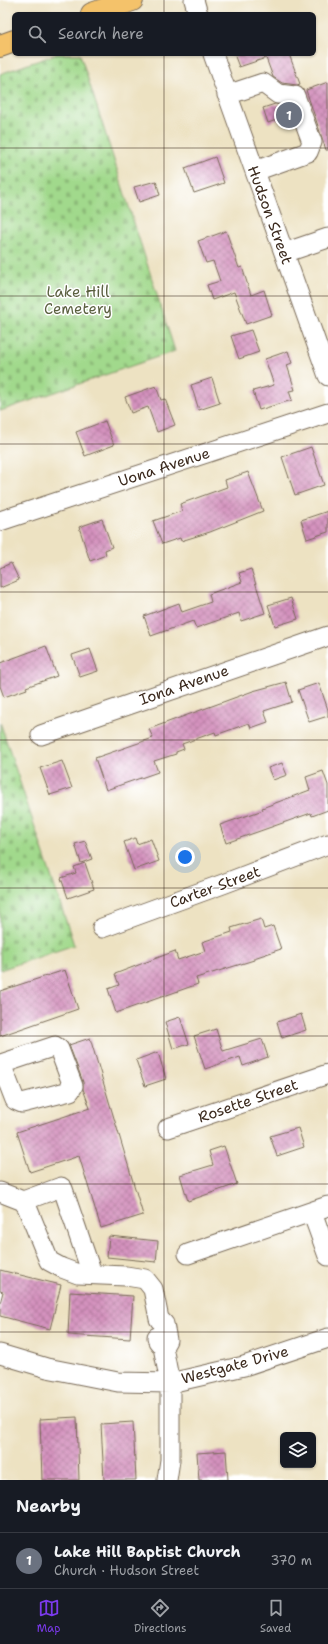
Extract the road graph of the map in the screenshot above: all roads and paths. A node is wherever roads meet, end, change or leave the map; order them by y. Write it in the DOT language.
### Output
graph roads {
  1 [pos="129,0"];
  2 [pos="194,0"];
  3 [pos="97,12"];
  4 [pos="197,12"];
  5 [pos="12,42"];
  6 [pos="0,46"];
  7 [pos="214,56"];
  8 [pos="227,95"];
  9 [pos="255,171"];
  10 [pos="328,238"];
  11 [pos="284,253"];
  12 [pos="328,376"];
  13 [pos="328,413"];
  14 [pos="0,521"];
  15 [pos="328,636"];
  16 [pos="41,735"];
  17 [pos="328,844"];
  18 [pos="102,928"];
  19 [pos="328,1074"];
  20 [pos="168,1128"];
  21 [pos="0,1192"];
  22 [pos="23,1201"];
  23 [pos="320,1209"];
  24 [pos="188,1254"];
  25 [pos="328,1256"];
  26 [pos="92,1274"];
  27 [pos="328,1338"];
  28 [pos="0,1354"];
  29 [pos="170,1383"];
  30 [pos="167,1480"];
  1 -- 3 [label="main road"];
  2 -- 4 [label="street"];
  5 -- 6 [label="main road"];
  7 -- 8 [label="street, Hudson Street"];
  8 -- 9 [label="street, Hudson Street"];
  8 -- 9 [label="street"];
  9 -- 11 [label="street, Hudson Street"];
  10 -- 11 [label="street"];
  11 -- 12 [label="street, Hudson Street"];
  13 -- 14 [label="street, Uona Avenue"];
  15 -- 16 [label="street, Iona Avenue"];
  17 -- 18 [label="street, Carter Street"];
  19 -- 20 [label="street, Rosette Street"];
  21 -- 22 [label="street"];
  22 -- 26 [label="street"];
  22 -- 26 [label="street"];
  23 -- 24 [label="street"];
  23 -- 25 [label="street"];
  26 -- 29 [label="street"];
  27 -- 29 [label="street, Westgate Drive"];
  28 -- 29 [label="street, Westgate Drive"];
  29 -- 30 [label="street"];
}
